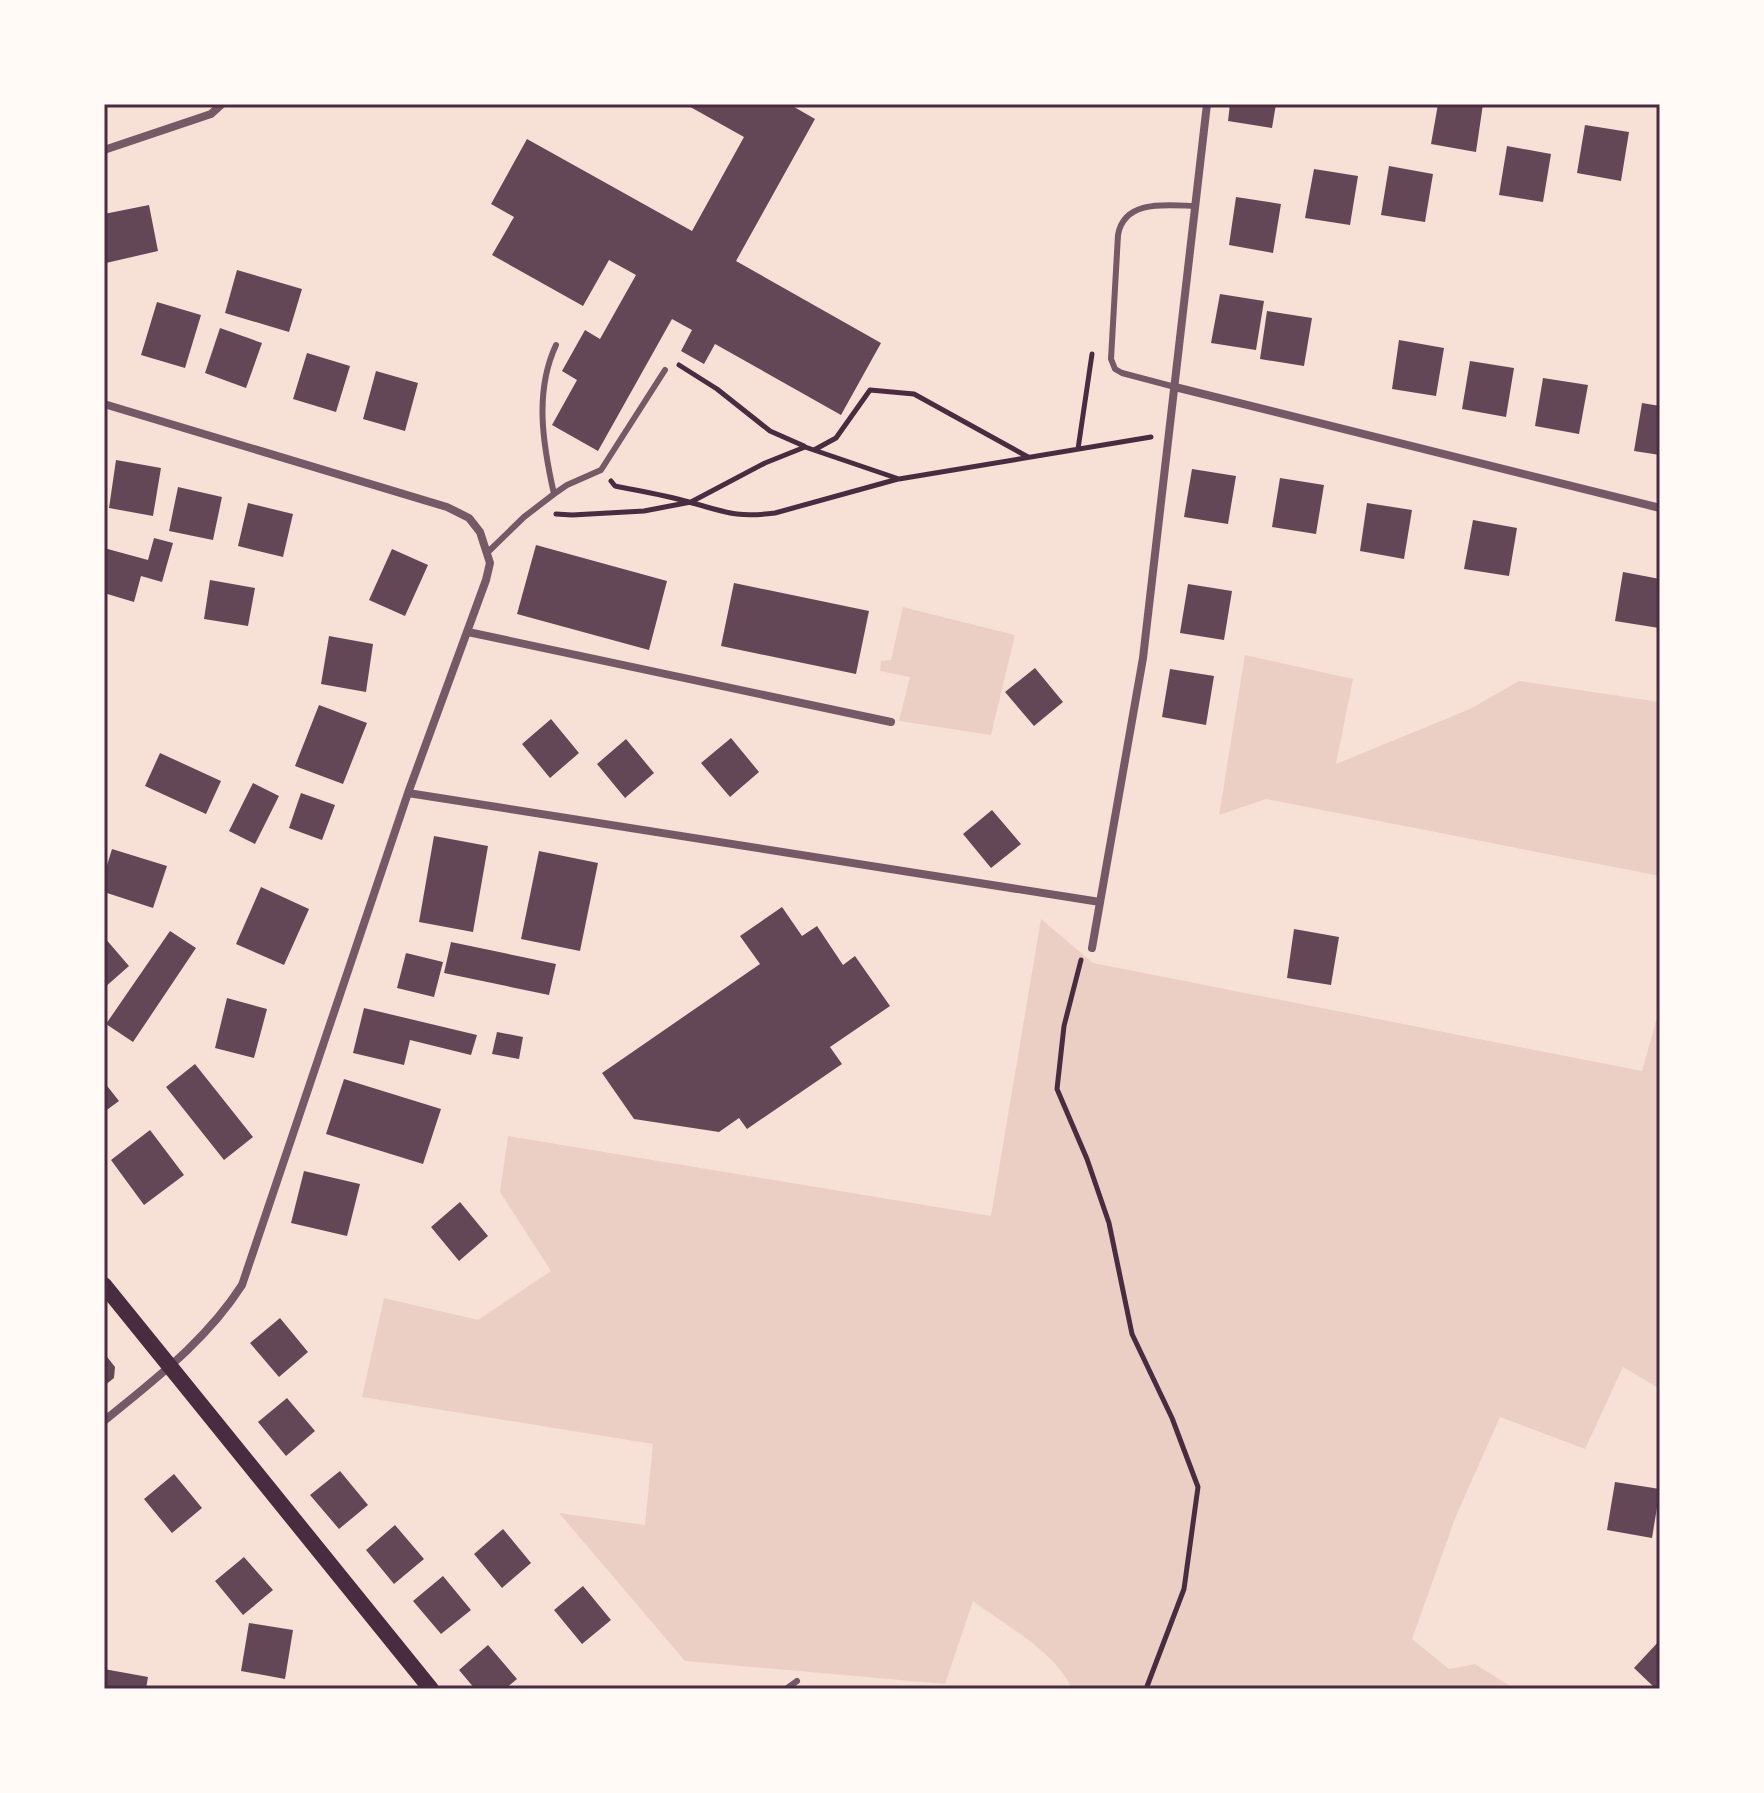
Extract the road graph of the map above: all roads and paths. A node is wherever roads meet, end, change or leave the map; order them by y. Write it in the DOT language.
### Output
graph roads {
  1 [pos="222,104"];
  2 [pos="1207,104"];
  3 [pos="104,150"];
  4 [pos="1194,206"];
  5 [pos="556,345"];
  6 [pos="1093,347"];
  7 [pos="665,370"];
  8 [pos="1175,387"];
  9 [pos="104,404"];
  10 [pos="1162,437"];
  11 [pos="805,447"];
  12 [pos="1078,449"];
  13 [pos="814,450"];
  14 [pos="1029,457"];
  15 [pos="601,470"];
  16 [pos="899,479"];
  17 [pos="554,494"];
  18 [pos="691,502"];
  19 [pos="542,503"];
  20 [pos="1660,508"];
  21 [pos="488,552"];
  22 [pos="468,632"];
  23 [pos="891,722"];
  24 [pos="408,793"];
  25 [pos="1100,902"];
  26 [pos="1092,948"];
  27 [pos="104,1285"];
  28 [pos="170,1367"];
  29 [pos="104,1421"];
  30 [pos="797,1681"];
  31 [pos="431,1689"];
  32 [pos="786,1689"];
  33 [pos="1146,1689"];
  1 -- 3 [label="street"];
  2 -- 4 [label="street"];
  4 -- 8 [label="street"];
  4 -- 8 [label="lane"];
  5 -- 17 [label="lane"];
  6 -- 12 [label="path"];
  7 -- 11 [label="path"];
  7 -- 15 [label="lane"];
  8 -- 20 [label="street"];
  8 -- 25 [label="street"];
  9 -- 21 [label="street"];
  10 -- 12 [label="path"];
  11 -- 13 [label="path"];
  11 -- 18 [label="path"];
  12 -- 14 [label="path"];
  13 -- 14 [label="path"];
  13 -- 16 [label="path"];
  14 -- 16 [label="path"];
  15 -- 17 [label="lane"];
  15 -- 18 [label="path"];
  16 -- 18 [label="path"];
  17 -- 19 [label="lane"];
  18 -- 19 [label="path"];
  19 -- 21 [label="lane"];
  21 -- 22 [label="street"];
  22 -- 23 [label="street"];
  22 -- 24 [label="street"];
  24 -- 25 [label="street"];
  24 -- 28 [label="street"];
  25 -- 26 [label="street"];
  26 -- 33 [label="path"];
  27 -- 28 [label="main road"];
  28 -- 29 [label="street"];
  28 -- 31 [label="main road"];
  30 -- 32 [label="lane"];
}
